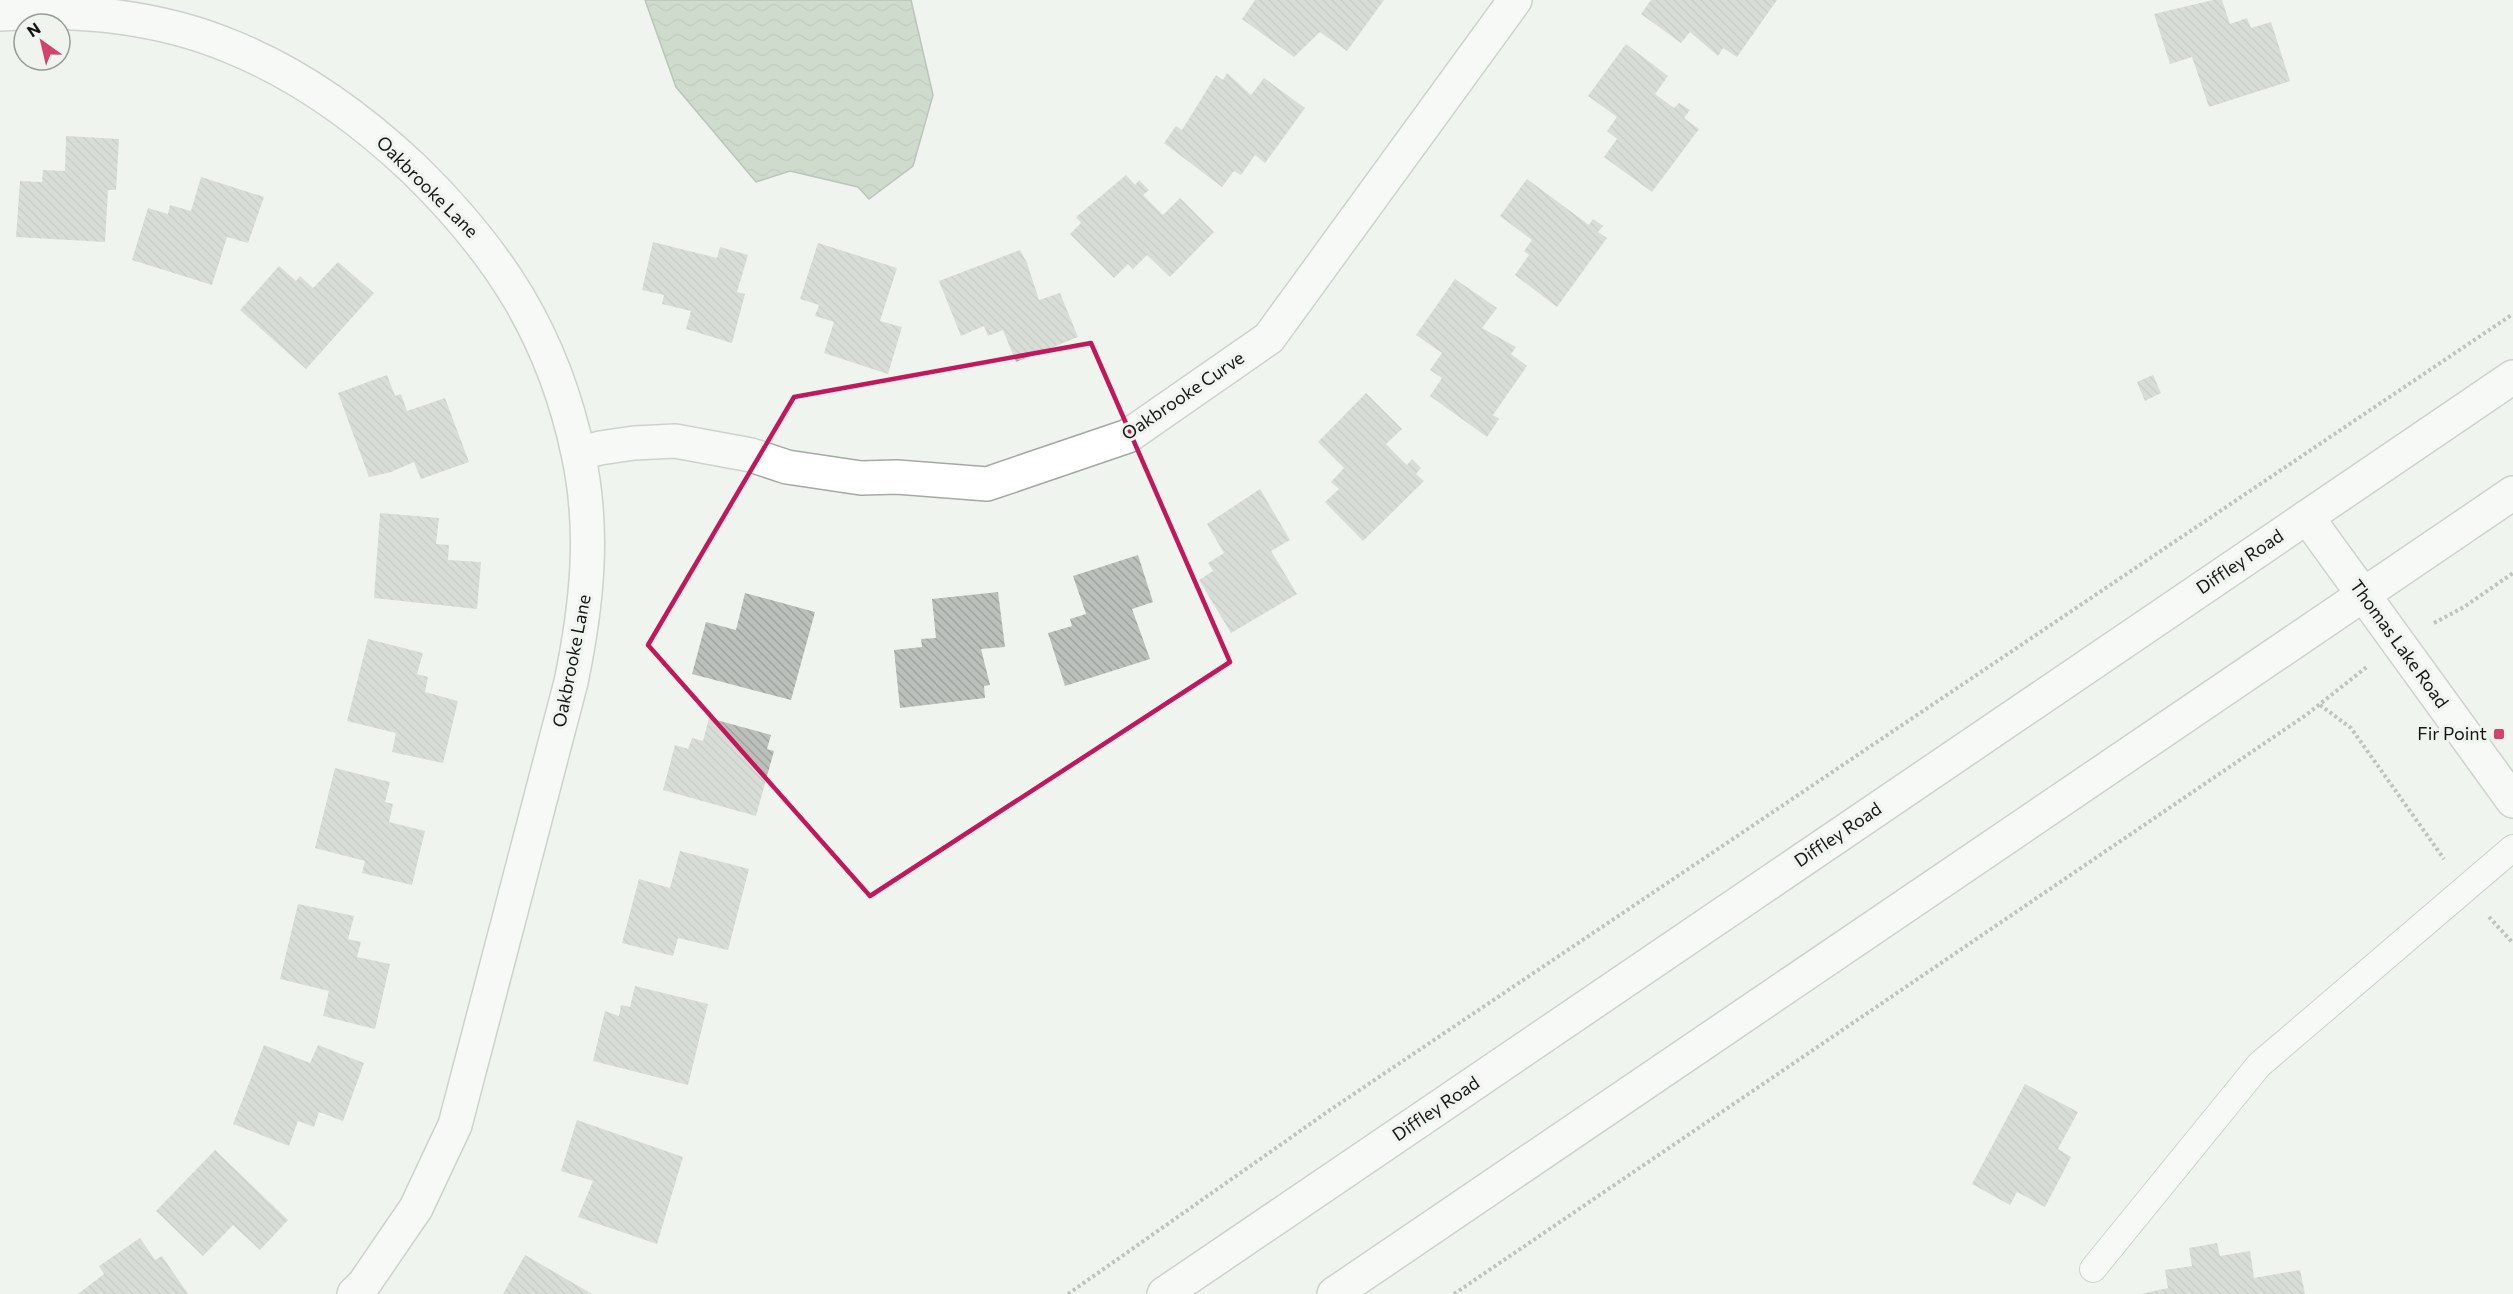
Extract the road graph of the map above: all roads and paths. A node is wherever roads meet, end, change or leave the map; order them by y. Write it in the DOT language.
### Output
graph roads {
  1 [pos="1515,0"];
  2 [pos="121,8"];
  3 [pos="0,14"];
  4 [pos="2513,314"];
  5 [pos="2513,377"];
  6 [pos="579,454"];
  7 [pos="2513,493"];
  8 [pos="2307,517"];
  9 [pos="2513,573"];
  10 [pos="2364,595"];
  11 [pos="2398,643"];
  12 [pos="2319,705"];
  13 [pos="2513,801"];
  14 [pos="2513,848"];
  15 [pos="2467,888"];
  16 [pos="2513,943"];
  17 [pos="2093,1269"];
  18 [pos="354,1294"];
  19 [pos="1068,1294"];
  20 [pos="1164,1294"];
  21 [pos="1334,1294"];
  22 [pos="1454,1294"];
  1 -- 6 [label="street, Oakbrooke Curve"];
  2 -- 3 [label="street, Oakbrooke Lane"];
  2 -- 6 [label="street, Oakbrooke Lane"];
  4 -- 19 [label="path"];
  5 -- 8 [label="street, Diffley Road"];
  6 -- 18 [label="street, Oakbrooke Lane"];
  7 -- 10 [label="street"];
  8 -- 10 [label="street, Thomas Lake Road"];
  8 -- 20 [label="street, Diffley Road"];
  9 -- 11 [label="path"];
  10 -- 11 [label="street, Thomas Lake Road"];
  10 -- 21 [label="street"];
  11 -- 12 [label="path"];
  11 -- 13 [label="street, Thomas Lake Road"];
  12 -- 15 [label="path"];
  12 -- 22 [label="path"];
  14 -- 15 [label="lane"];
  15 -- 16 [label="path"];
  15 -- 17 [label="lane"];
}
